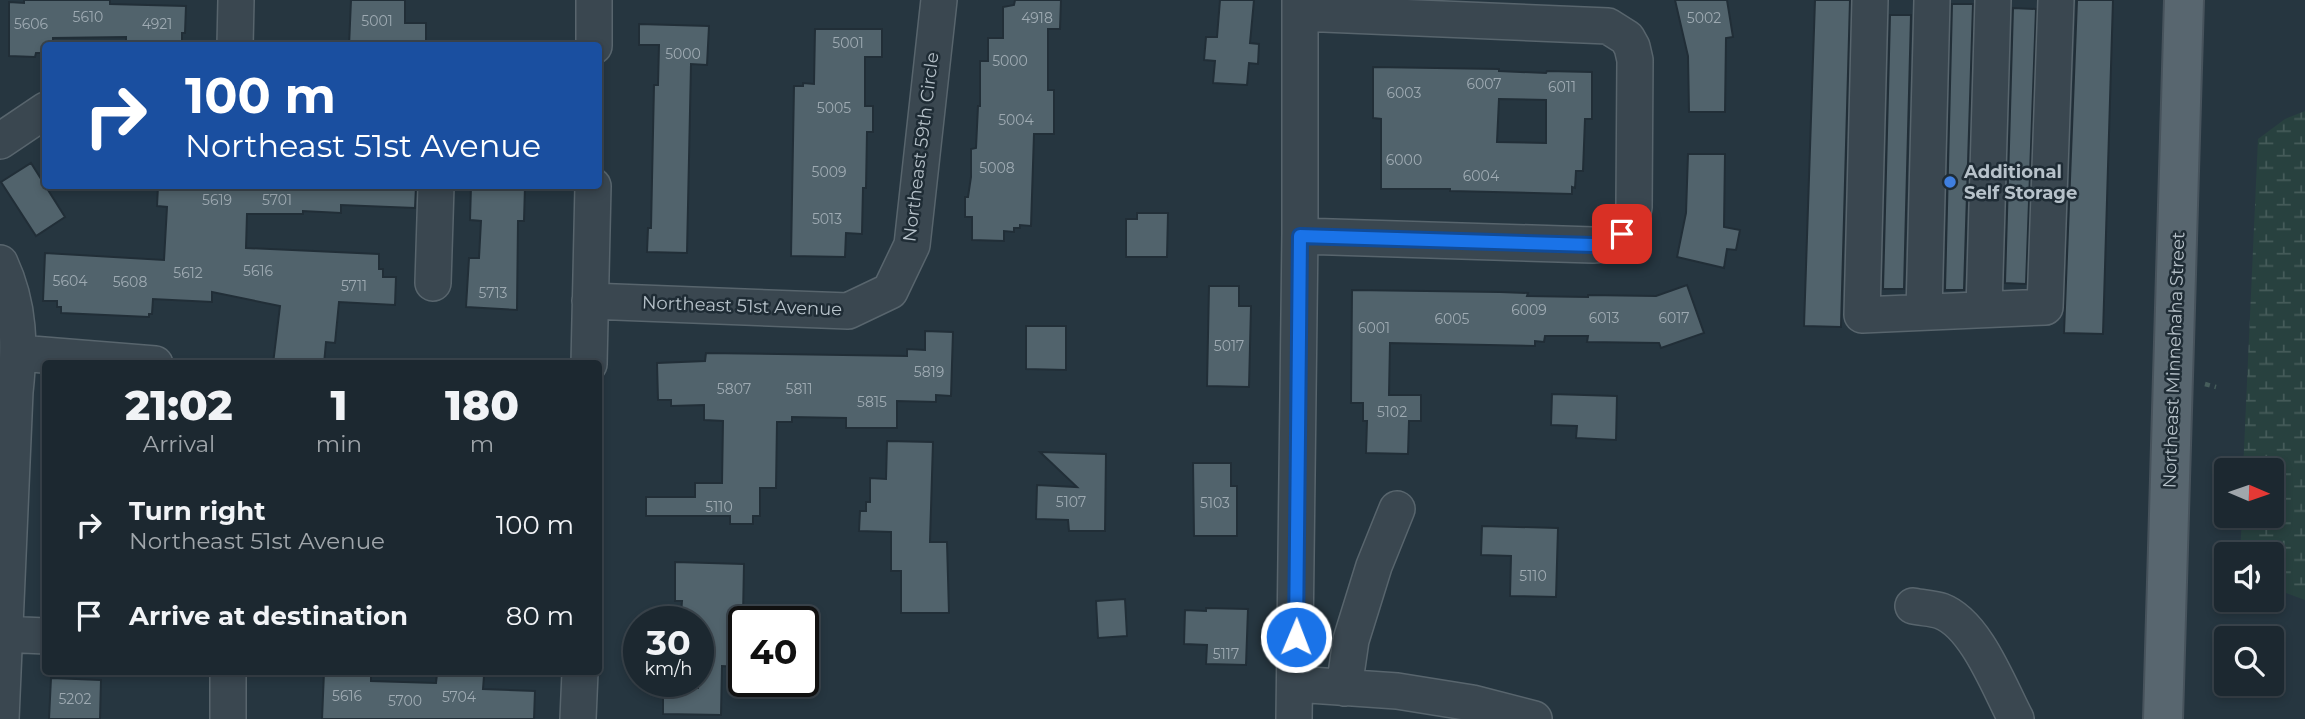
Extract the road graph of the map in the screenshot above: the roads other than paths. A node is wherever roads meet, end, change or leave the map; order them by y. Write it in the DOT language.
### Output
graph roads {
  1 [pos="236,0"];
  2 [pos="594,0"];
  3 [pos="939,0"];
  4 [pos="1870,0"];
  5 [pos="1932,0"];
  6 [pos="1993,0"];
  7 [pos="2056,0"];
  8 [pos="2184,0"];
  9 [pos="1300,6"];
  10 [pos="235,42"];
  11 [pos="594,42"];
  12 [pos="42,113"];
  13 [pos="0,141"];
  14 [pos="436,189"];
  15 [pos="593,189"];
  16 [pos="1300,236"];
  17 [pos="0,263"];
  18 [pos="433,283"];
  19 [pos="890,291"];
  20 [pos="590,301"];
  21 [pos="1984,309"];
  22 [pos="1924,312"];
  23 [pos="19,353"];
  24 [pos="106,360"];
  25 [pos="589,360"];
  26 [pos="1397,509"];
  27 [pos="1913,606"];
  28 [pos="2,634"];
  29 [pos="42,636"];
  30 [pos="228,675"];
  31 [pos="580,675"];
  32 [pos="1295,684"];
  33 [pos="1344,688"];
  34 [pos="1,719"];
  35 [pos="228,719"];
  36 [pos="578,719"];
  37 [pos="1294,719"];
  38 [pos="1534,719"];
  39 [pos="2016,719"];
  40 [pos="2162,719"];
  1 -- 10 [label="street"];
  2 -- 11 [label="street"];
  3 -- 19 [label="street, Northeast 59th Circle"];
  4 -- 22 [label="street"];
  5 -- 22 [label="street"];
  6 -- 21 [label="street"];
  7 -- 21 [label="street"];
  8 -- 40 [label="main road, Northeast Minnehaha Street"];
  9 -- 16 [label="street"];
  9 -- 16 [label="street"];
  12 -- 13 [label="street"];
  14 -- 18 [label="street"];
  15 -- 20 [label="street"];
  16 -- 32 [label="street"];
  17 -- 23 [label="street"];
  19 -- 20 [label="street, Northeast 51st Avenue"];
  20 -- 25 [label="street"];
  21 -- 22 [label="street"];
  23 -- 24 [label="street"];
  23 -- 28 [label="street"];
  26 -- 33 [label="street"];
  27 -- 39 [label="street"];
  28 -- 29 [label="street"];
  28 -- 34 [label="street"];
  30 -- 35 [label="street"];
  31 -- 36 [label="street"];
  32 -- 33 [label="street"];
  32 -- 37 [label="street"];
  33 -- 38 [label="street"];
}
